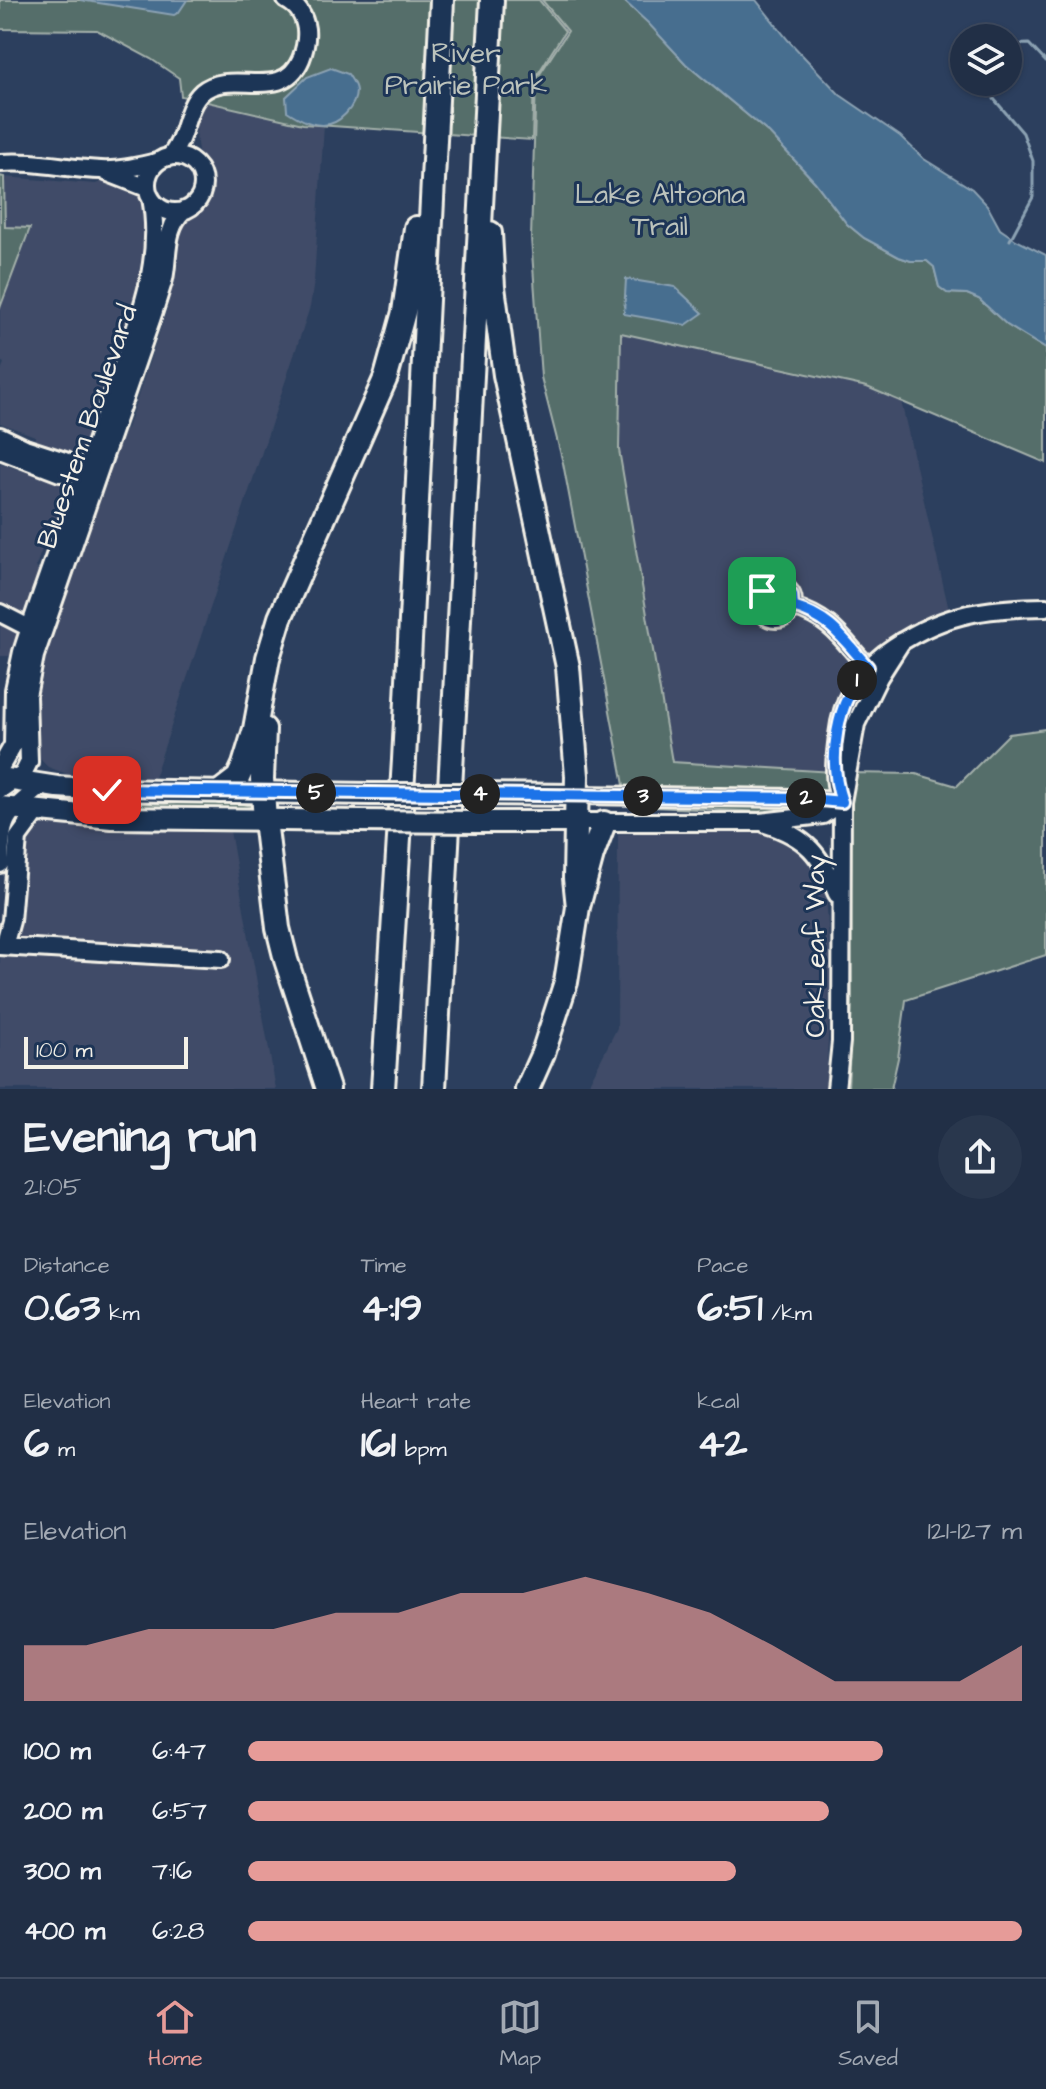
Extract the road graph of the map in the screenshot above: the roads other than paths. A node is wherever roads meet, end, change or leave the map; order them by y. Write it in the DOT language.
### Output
graph roads {
  1 [pos="286,0"];
  2 [pos="442,0"];
  3 [pos="492,0"];
  4 [pos="436,94"];
  5 [pos="191,112"];
  6 [pos="484,112"];
  7 [pos="163,159"];
  8 [pos="0,163"];
  9 [pos="193,163"];
  10 [pos="101,170"];
  11 [pos="149,193"];
  12 [pos="184,210"];
  13 [pos="0,436"];
  14 [pos="0,450"];
  15 [pos="84,476"];
  16 [pos="793,607"];
  17 [pos="1046,607"];
  18 [pos="0,613"];
  19 [pos="36,631"];
  20 [pos="873,672"];
  21 [pos="261,700"];
  22 [pos="4,779"];
  23 [pos="42,785"];
  24 [pos="221,791"];
  25 [pos="263,792"];
  26 [pos="577,795"];
  27 [pos="842,802"];
  28 [pos="6,808"];
  29 [pos="37,812"];
  30 [pos="265,820"];
  31 [pos="576,822"];
  32 [pos="760,822"];
  33 [pos="604,823"];
  34 [pos="0,864"];
  35 [pos="840,903"];
  36 [pos="578,907"];
  37 [pos="0,927"];
  38 [pos="2,946"];
  39 [pos="221,959"];
  40 [pos="328,1089"];
  41 [pos="383,1089"];
  42 [pos="434,1089"];
  43 [pos="527,1089"];
  44 [pos="836,1089"];
  1 -- 5 [label="street"];
  2 -- 4 [label="highway"];
  3 -- 6 [label="highway"];
  4 -- 21 [label="highway"];
  4 -- 41 [label="highway"];
  5 -- 7 [label="street, Bluestem Boulevard"];
  5 -- 9 [label="street"];
  6 -- 26 [label="highway"];
  6 -- 42 [label="highway"];
  7 -- 9 [label="street"];
  7 -- 10 [label="street"];
  7 -- 11 [label="street, Bluestem Boulevard"];
  8 -- 10 [label="street"];
  9 -- 12 [label="street, Bluestem Boulevard"];
  10 -- 11 [label="street"];
  11 -- 12 [label="street"];
  11 -- 15 [label="street, Bluestem Boulevard"];
  12 -- 15 [label="street, Bluestem Boulevard"];
  13 -- 15 [label="street"];
  14 -- 15 [label="street"];
  15 -- 19 [label="street, Bluestem Boulevard"];
  16 -- 20 [label="street"];
  17 -- 20 [label="street, OakLeaf Way"];
  18 -- 19 [label="street"];
  19 -- 22 [label="street, Bluestem Boulevard"];
  20 -- 27 [label="street, OakLeaf Way"];
  21 -- 24 [label="highway"];
  21 -- 25 [label="highway"];
  22 -- 23 [label="main road"];
  23 -- 24 [label="main road"];
  23 -- 28 [label="street"];
  24 -- 25 [label="main road"];
  25 -- 26 [label="main road, bridge"];
  25 -- 30 [label="highway"];
  26 -- 27 [label="street"];
  26 -- 31 [label="highway"];
  27 -- 32 [label="street"];
  27 -- 35 [label="street, OakLeaf Way"];
  28 -- 29 [label="main road"];
  28 -- 34 [label="street"];
  29 -- 30 [label="main road"];
  29 -- 38 [label="street"];
  30 -- 31 [label="main road, bridge"];
  30 -- 40 [label="highway"];
  31 -- 33 [label="street"];
  31 -- 36 [label="highway"];
  32 -- 33 [label="street"];
  32 -- 35 [label="street"];
  33 -- 36 [label="highway"];
  35 -- 44 [label="street, OakLeaf Way"];
  36 -- 43 [label="highway"];
  37 -- 38 [label="street"];
  38 -- 39 [label="street"];
}
